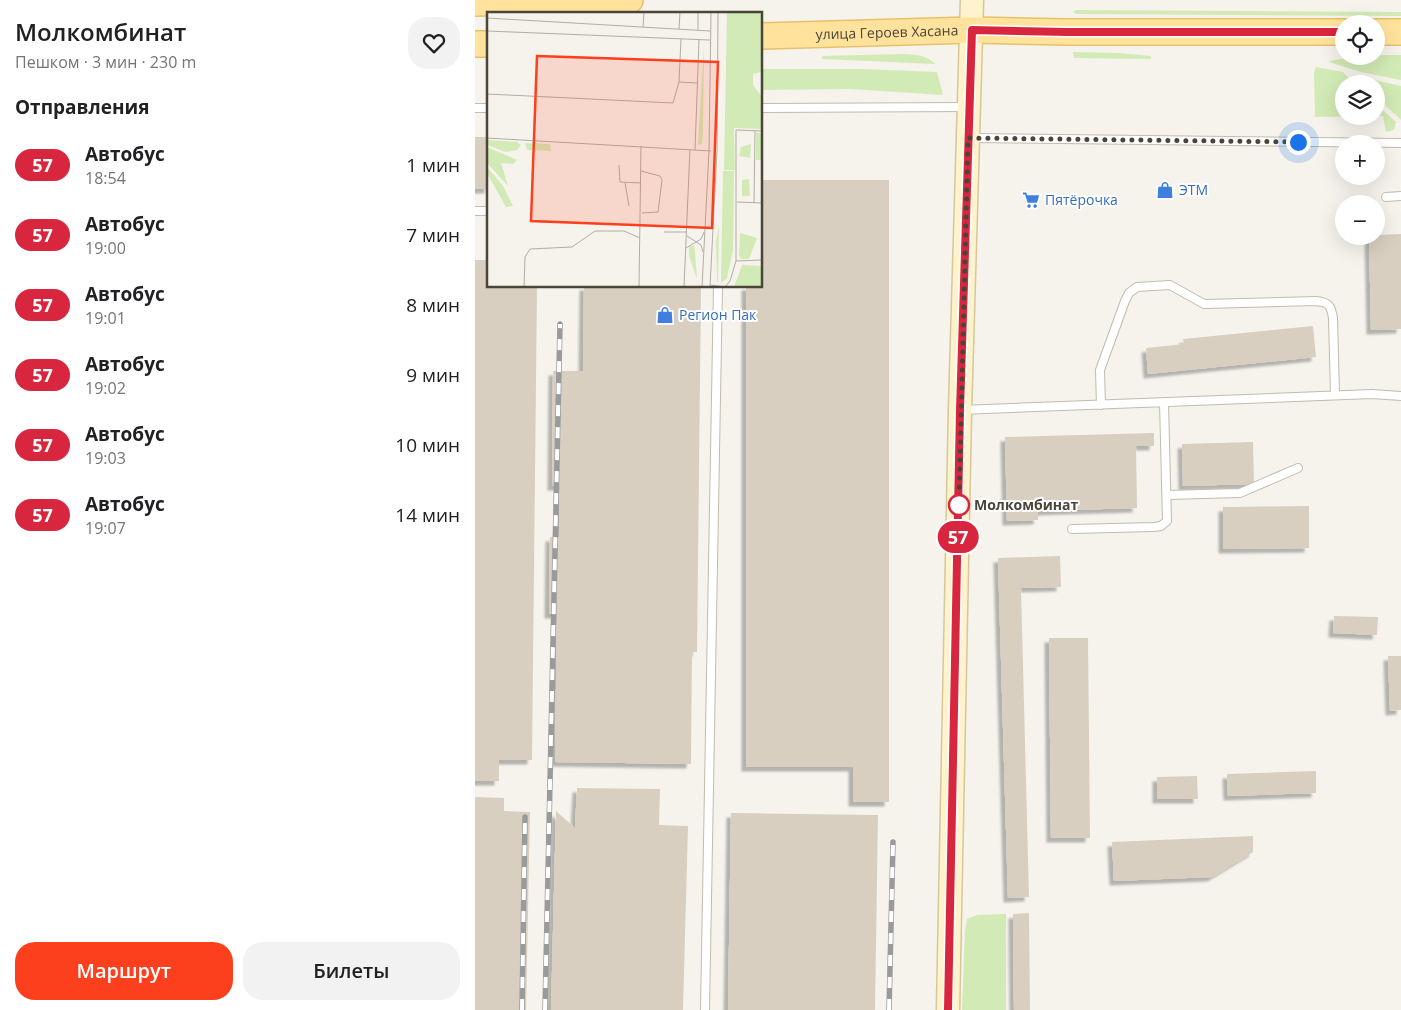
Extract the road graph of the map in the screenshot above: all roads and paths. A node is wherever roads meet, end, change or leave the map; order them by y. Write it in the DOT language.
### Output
graph roads {
  1 [pos="630,0"];
  2 [pos="972,0"];
  3 [pos="475,3"];
  4 [pos="972,30"];
  5 [pos="1335,32"];
  6 [pos="1401,32"];
  7 [pos="1385,33"];
  8 [pos="763,36"];
  9 [pos="1385,37"];
  10 [pos="1401,41"];
  11 [pos="969,107"];
  12 [pos="763,108"];
  13 [pos="968,138"];
  14 [pos="1401,143"];
  15 [pos="1401,196"];
  16 [pos="1386,197"];
  17 [pos="717,288"];
  18 [pos="1335,395"];
  19 [pos="1401,396"];
  20 [pos="1165,402"];
  21 [pos="1101,405"];
  22 [pos="960,410"];
  23 [pos="1298,468"];
  24 [pos="1167,495"];
  25 [pos="1072,529"];
  26 [pos="705,1010"];
  27 [pos="949,1010"];
  1 -- 3 [label="main road"];
  2 -- 4 [label="main road"];
  4 -- 5 [label="main road, улица Героев Хасана"];
  4 -- 8 [label="main road, улица Героев Хасана"];
  4 -- 11 [label="main road"];
  6 -- 7 [label="main road"];
  9 -- 10 [label="lane"];
  11 -- 12 [label="lane"];
  11 -- 13 [label="main road"];
  13 -- 14 [label="lane"];
  13 -- 22 [label="main road"];
  15 -- 16 [label="lane"];
  17 -- 26 [label="lane"];
  18 -- 19 [label="lane"];
  18 -- 20 [label="lane"];
  18 -- 21 [label="lane"];
  20 -- 21 [label="lane"];
  20 -- 24 [label="lane"];
  21 -- 22 [label="lane"];
  22 -- 27 [label="main road"];
  23 -- 24 [label="lane"];
  24 -- 25 [label="lane"];
}
